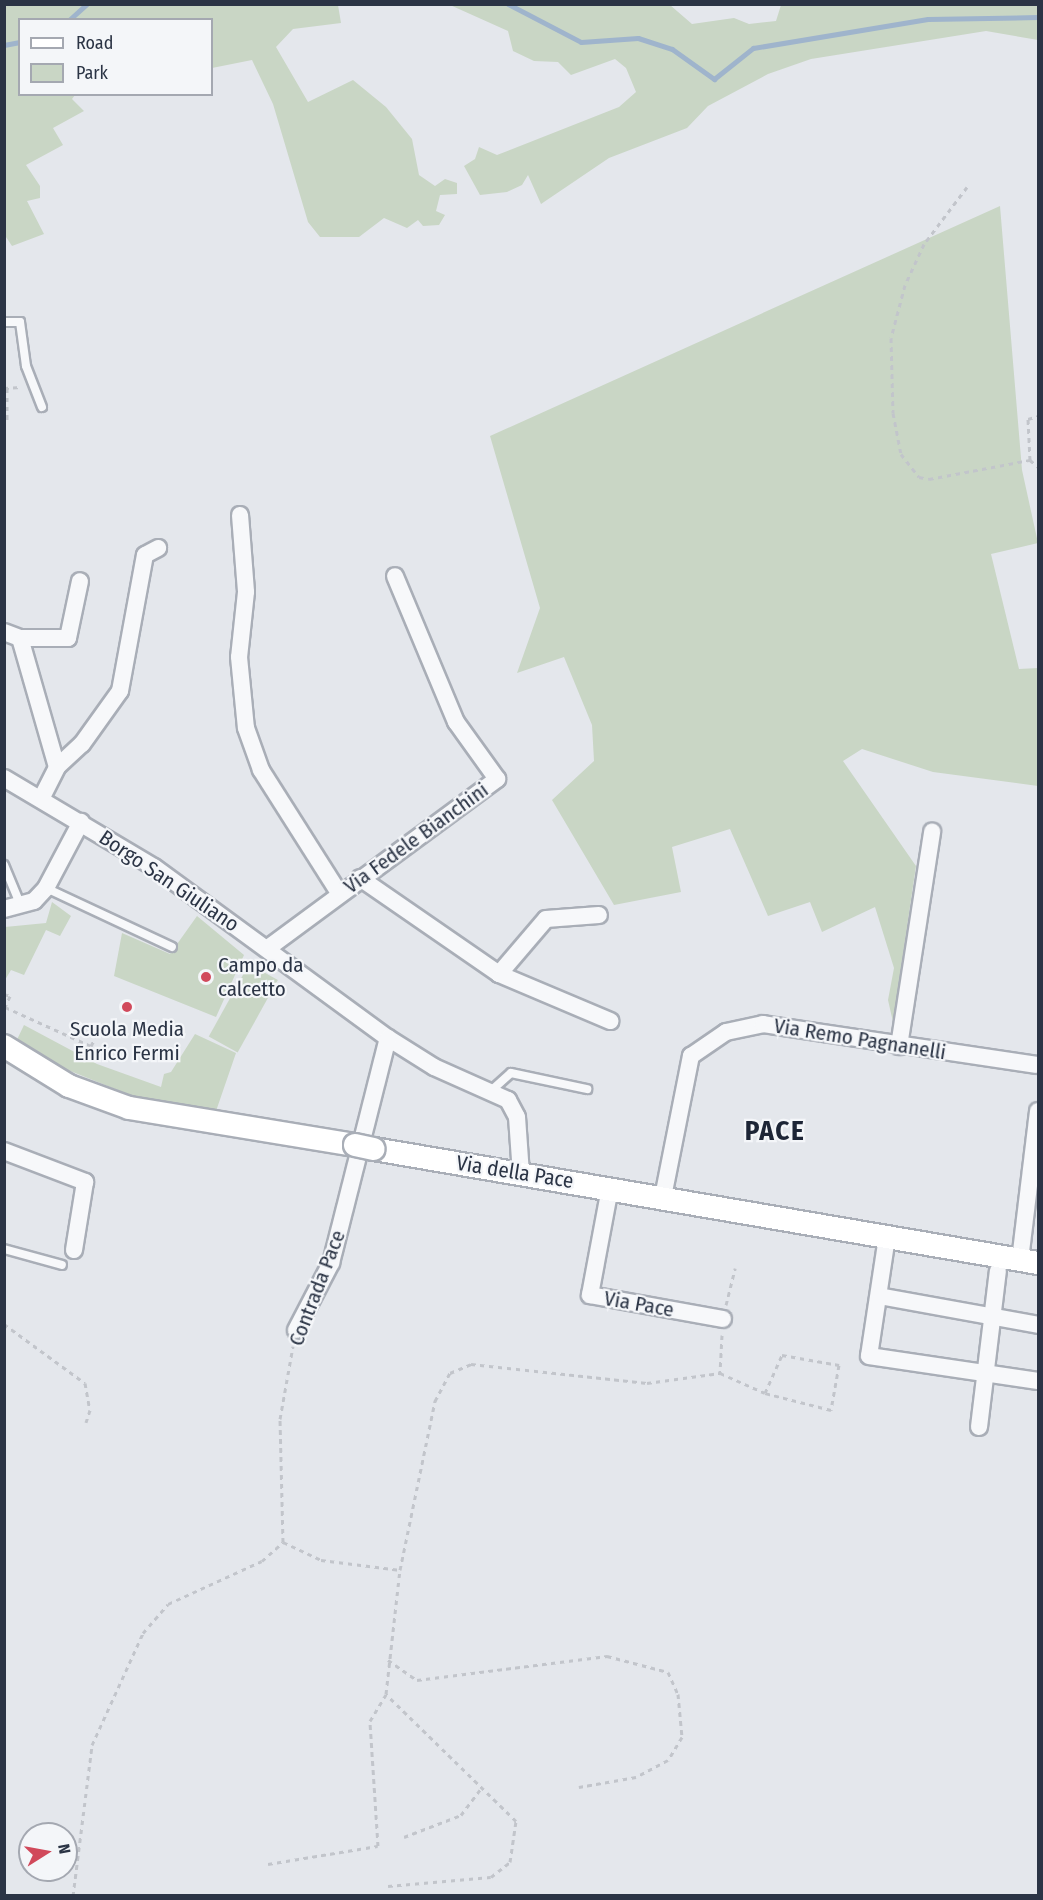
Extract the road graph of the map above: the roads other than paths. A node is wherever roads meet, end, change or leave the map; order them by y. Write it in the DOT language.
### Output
graph roads {
  1 [pos="4,322"];
  2 [pos="42,407"];
  3 [pos="240,515"];
  4 [pos="158,548"];
  5 [pos="395,576"];
  6 [pos="80,581"];
  7 [pos="12,635"];
  8 [pos="57,767"];
  9 [pos="4,778"];
  10 [pos="42,797"];
  11 [pos="81,822"];
  12 [pos="932,832"];
  13 [pos="4,865"];
  14 [pos="360,878"];
  15 [pos="46,888"];
  16 [pos="339,893"];
  17 [pos="22,906"];
  18 [pos="4,909"];
  19 [pos="600,915"];
  20 [pos="172,948"];
  21 [pos="268,948"];
  22 [pos="499,974"];
  23 [pos="609,1021"];
  24 [pos="388,1038"];
  25 [pos="4,1046"];
  26 [pos="899,1046"];
  27 [pos="1038,1063"];
  28 [pos="493,1089"];
  29 [pos="587,1089"];
  30 [pos="1038,1111"];
  31 [pos="4,1150"];
  32 [pos="521,1174"];
  33 [pos="610,1188"];
  34 [pos="663,1197"];
  35 [pos="1035,1206"];
  36 [pos="887,1237"];
  37 [pos="4,1249"];
  38 [pos="74,1250"];
  39 [pos="1029,1262"];
  40 [pos="63,1265"];
  41 [pos="998,1271"];
  42 [pos="879,1296"];
  43 [pos="992,1316"];
  44 [pos="723,1319"];
  45 [pos="1038,1325"];
  46 [pos="296,1330"];
  47 [pos="984,1372"];
  48 [pos="1038,1381"];
  49 [pos="979,1427"];
  1 -- 2 [label="lane"];
  3 -- 16 [label="street"];
  4 -- 8 [label="street"];
  5 -- 14 [label="street, Via Fedele Bianchini"];
  6 -- 7 [label="street"];
  7 -- 8 [label="street"];
  8 -- 10 [label="street"];
  9 -- 10 [label="street, Borgo San Giuliano"];
  10 -- 11 [label="street, Borgo San Giuliano"];
  11 -- 15 [label="street"];
  11 -- 21 [label="street, Borgo San Giuliano"];
  12 -- 26 [label="street"];
  13 -- 17 [label="lane"];
  14 -- 16 [label="street, Via Fedele Bianchini"];
  14 -- 22 [label="street"];
  15 -- 17 [label="street"];
  15 -- 20 [label="lane"];
  16 -- 21 [label="street, Via Fedele Bianchini"];
  17 -- 18 [label="street"];
  19 -- 22 [label="street"];
  21 -- 24 [label="street, Borgo San Giuliano"];
  22 -- 23 [label="street"];
  24 -- 28 [label="street, Borgo San Giuliano"];
  24 -- 46 [label="street, Contrada Pace"];
  25 -- 32 [label="main road, Via della Pace"];
  26 -- 27 [label="street, Via Remo Pagnanelli"];
  26 -- 34 [label="street, Via Remo Pagnanelli"];
  28 -- 29 [label="lane"];
  28 -- 32 [label="street, Borgo San Giuliano"];
  30 -- 35 [label="street"];
  31 -- 38 [label="street"];
  32 -- 33 [label="main road, Via della Pace"];
  33 -- 34 [label="main road, Via della Pace"];
  33 -- 44 [label="street, Via Pace"];
  34 -- 36 [label="main road, Via della Pace"];
  35 -- 39 [label="street"];
  36 -- 39 [label="main road, Via della Pace"];
  36 -- 42 [label="street"];
  37 -- 40 [label="lane"];
  41 -- 43 [label="street"];
  42 -- 43 [label="street"];
  42 -- 47 [label="street"];
  43 -- 45 [label="street"];
  43 -- 47 [label="street"];
  47 -- 48 [label="street"];
  47 -- 49 [label="street"];
}
